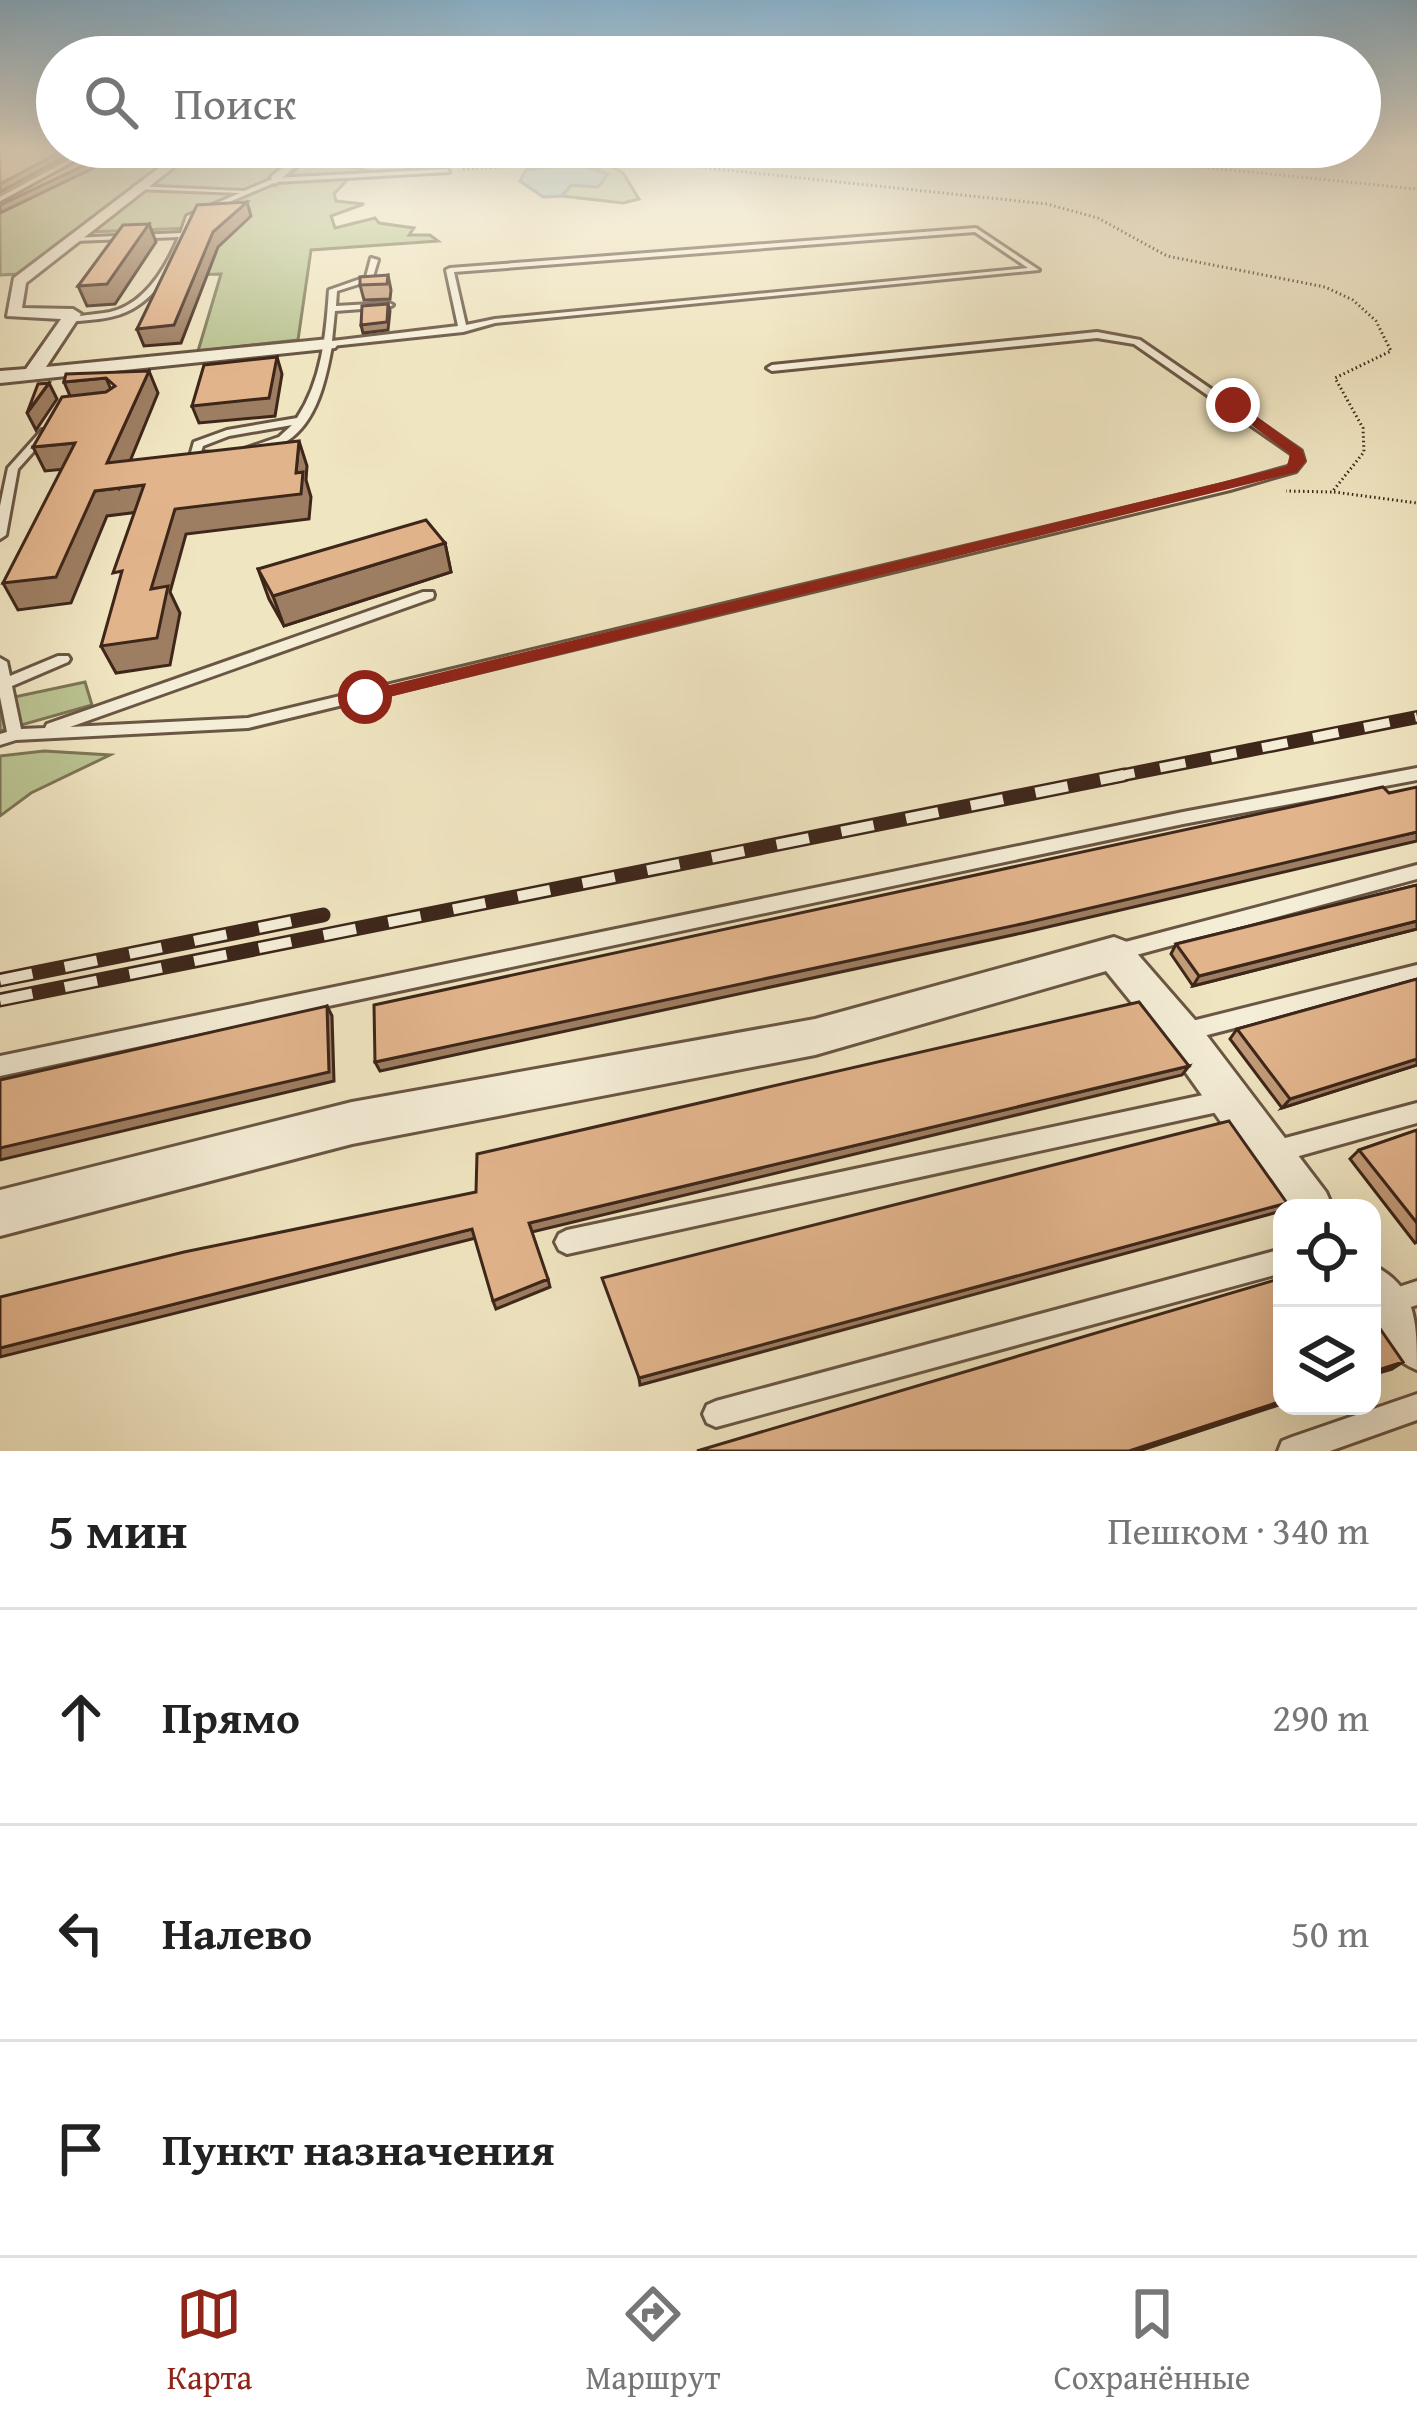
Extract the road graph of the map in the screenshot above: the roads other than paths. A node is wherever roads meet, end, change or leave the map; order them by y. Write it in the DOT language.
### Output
graph roads {
  1 [pos="101,217"];
  2 [pos="190,217"];
  3 [pos="185,235"];
  4 [pos="74,239"];
  5 [pos="374,260"];
  6 [pos="389,304"];
  7 [pos="331,309"];
  8 [pos="74,311"];
  9 [pos="463,329"];
  10 [pos="329,344"];
  11 [pos="772,368"];
  12 [pos="33,372"];
  13 [pos="0,376"];
  14 [pos="62,414"];
  15 [pos="300,421"];
  16 [pos="0,535"];
  17 [pos="428,595"];
  18 [pos="63,659"];
  19 [pos="0,662"];
  20 [pos="4,684"];
  21 [pos="38,734"];
  22 [pos="8,737"];
  23 [pos="1417,774"];
  24 [pos="1417,872"];
  25 [pos="1114,953"];
  26 [pos="1417,973"];
  27 [pos="1181,1033"];
  28 [pos="0,1066"];
  29 [pos="1230,1100"];
  30 [pos="1417,1113"];
  31 [pos="1271,1153"];
  32 [pos="1304,1199"];
  33 [pos="0,1213"];
  34 [pos="566,1241"];
  35 [pos="1273,1263"];
  36 [pos="1391,1295"];
  37 [pos="1417,1345"];
  38 [pos="1417,1407"];
  39 [pos="716,1414"];
  40 [pos="1292,1451"];
  1 -- 4 [label="street"];
  2 -- 3 [label="lane"];
  3 -- 4 [label="lane"];
  3 -- 8 [label="lane"];
  4 -- 8 [label="street"];
  5 -- 7 [label="lane"];
  6 -- 7 [label="lane"];
  7 -- 10 [label="lane"];
  8 -- 12 [label="street"];
  9 -- 9 [label="lane"];
  9 -- 10 [label="lane"];
  10 -- 12 [label="street"];
  10 -- 15 [label="lane"];
  11 -- 21 [label="lane"];
  12 -- 13 [label="street"];
  14 -- 16 [label="lane"];
  15 -- 15 [label="lane"];
  17 -- 21 [label="lane"];
  18 -- 20 [label="lane"];
  19 -- 20 [label="lane"];
  20 -- 22 [label="lane"];
  21 -- 22 [label="lane"];
  23 -- 28 [label="lane"];
  24 -- 25 [label="lane"];
  25 -- 27 [label="street"];
  25 -- 33 [label="street"];
  26 -- 27 [label="lane"];
  27 -- 29 [label="street"];
  29 -- 31 [label="street"];
  29 -- 34 [label="lane"];
  30 -- 31 [label="lane"];
  31 -- 32 [label="street"];
  35 -- 39 [label="lane"];
  36 -- 37 [label="street"];
  38 -- 40 [label="lane"];
}
